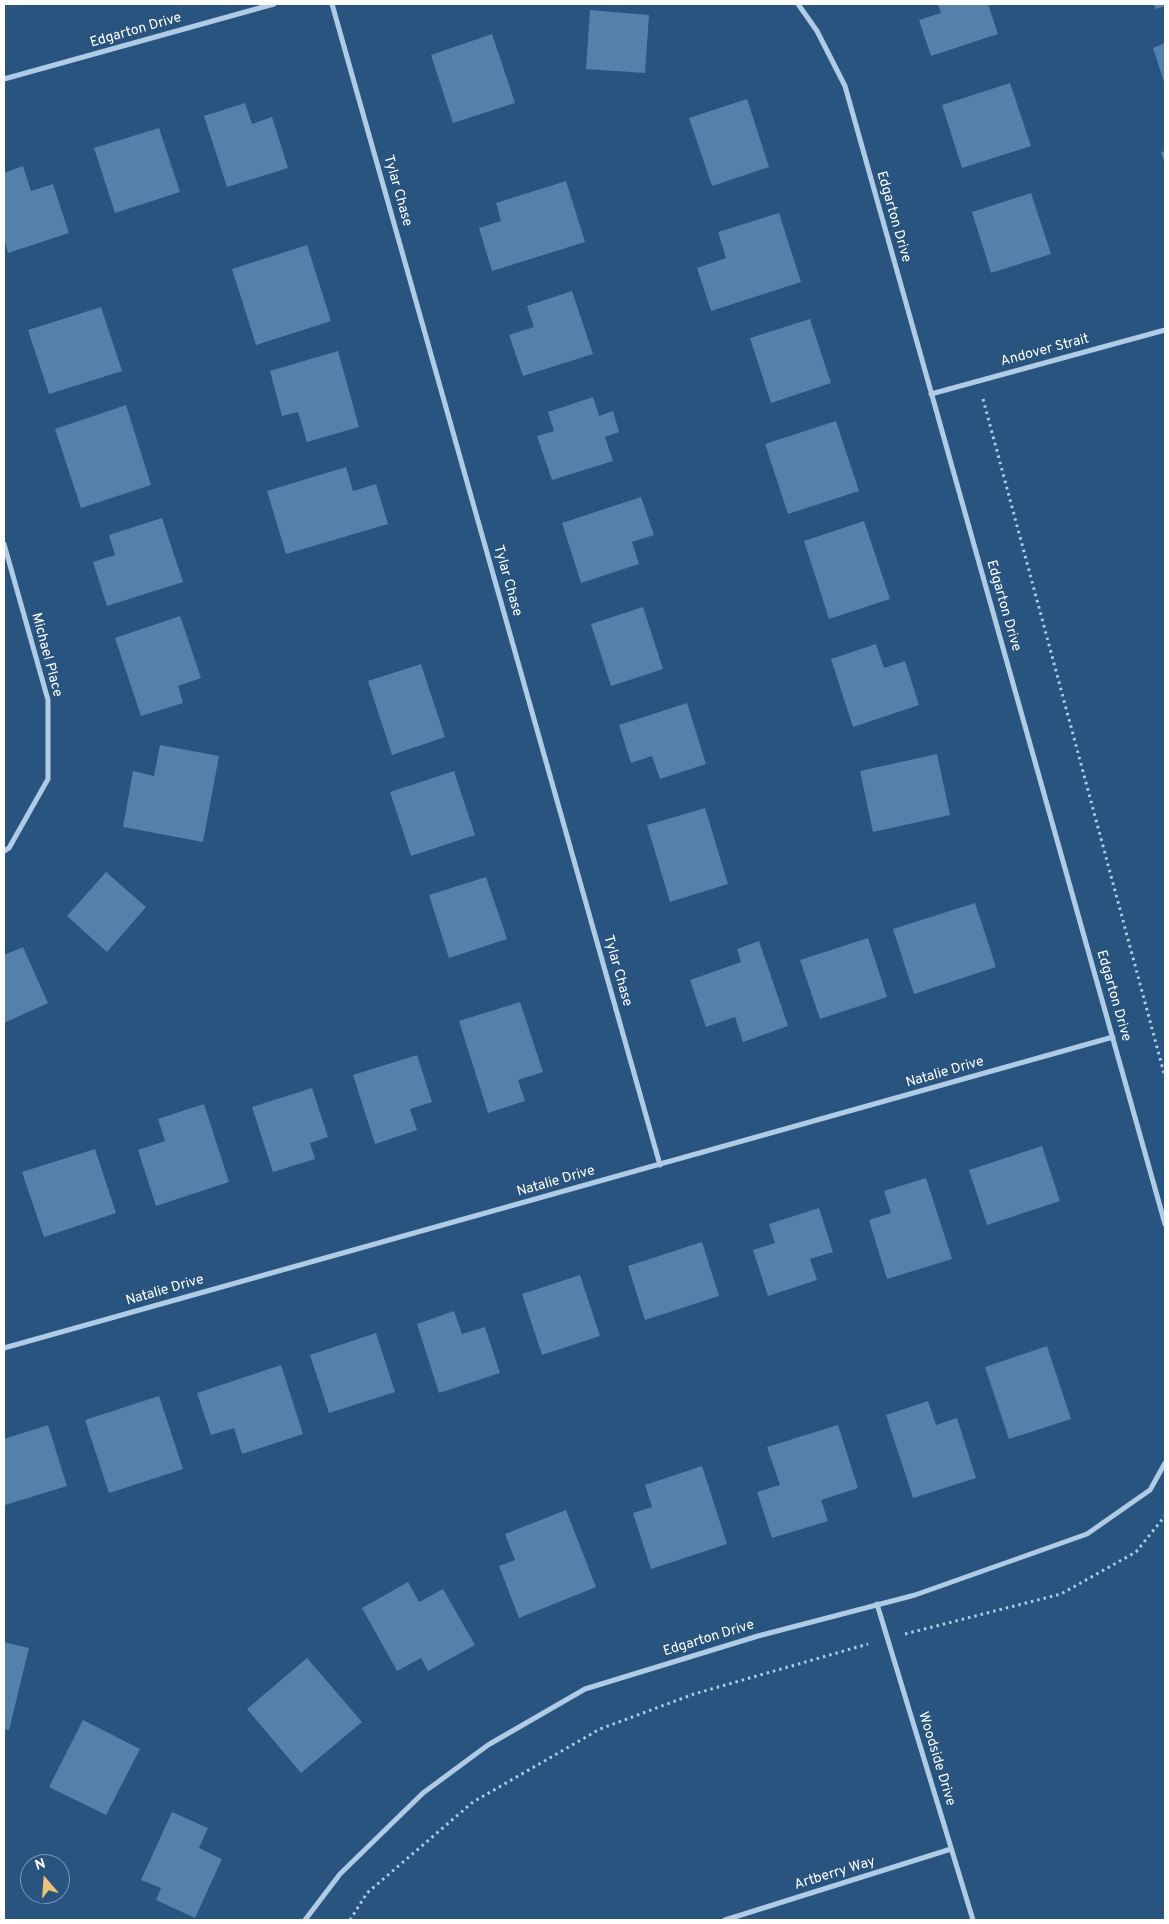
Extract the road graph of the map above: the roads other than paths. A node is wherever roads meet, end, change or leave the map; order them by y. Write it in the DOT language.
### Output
graph roads {
  1 [pos="274,4"];
  2 [pos="332,4"];
  3 [pos="798,4"];
  4 [pos="4,79"];
  5 [pos="1165,330"];
  6 [pos="931,394"];
  7 [pos="4,544"];
  8 [pos="4,851"];
  9 [pos="1113,1037"];
  10 [pos="660,1165"];
  11 [pos="1165,1224"];
  12 [pos="4,1348"];
  13 [pos="1165,1463"];
  14 [pos="877,1604"];
  15 [pos="951,1849"];
  16 [pos="305,1920"];
  17 [pos="725,1920"];
  18 [pos="973,1920"];
  1 -- 4 [label="street, Edgarton Drive"];
  2 -- 10 [label="street, Tylar Chase"];
  3 -- 6 [label="street, Edgarton Drive"];
  5 -- 6 [label="street, Andover Strait"];
  6 -- 9 [label="street, Edgarton Drive"];
  7 -- 8 [label="street, Michael Place"];
  9 -- 10 [label="street, Natalie Drive"];
  9 -- 11 [label="street, Edgarton Drive"];
  10 -- 12 [label="street, Natalie Drive"];
  13 -- 14 [label="street, Edgarton Drive"];
  14 -- 15 [label="street, Woodside Drive"];
  14 -- 16 [label="street, Edgarton Drive"];
  15 -- 17 [label="street, Artberry Way"];
  15 -- 18 [label="street, Woodside Drive"];
}
